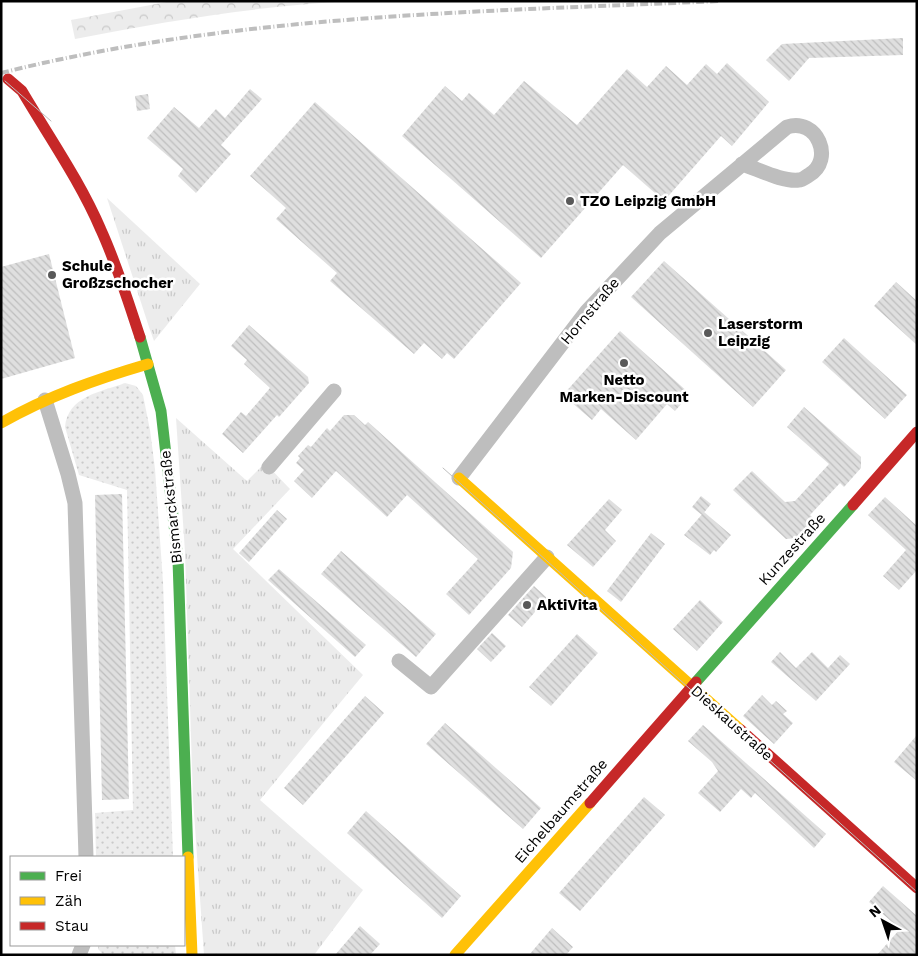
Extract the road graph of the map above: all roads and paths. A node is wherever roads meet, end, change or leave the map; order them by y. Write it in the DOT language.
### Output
graph roads {
  1 [pos="8,80"];
  2 [pos="742,164"];
  3 [pos="148,364"];
  4 [pos="334,391"];
  5 [pos="45,400"];
  6 [pos="1,423"];
  7 [pos="917,432"];
  8 [pos="269,467"];
  9 [pos="459,478"];
  10 [pos="547,557"];
  11 [pos="399,661"];
  12 [pos="690,686"];
  13 [pos="86,856"];
  14 [pos="917,888"];
  15 [pos="192,955"];
  16 [pos="454,955"];
  1 -- 3 [label="street, Bismarckstraße"];
  2 -- 2 [label="street, Hornstraße"];
  2 -- 9 [label="street, Hornstraße"];
  3 -- 5 [label="street"];
  3 -- 15 [label="street, Bismarckstraße"];
  4 -- 8 [label="street"];
  5 -- 6 [label="street"];
  5 -- 13 [label="street"];
  7 -- 12 [label="street, Kunzestraße"];
  9 -- 10 [label="street, Dieskaustraße"];
  10 -- 11 [label="street"];
  10 -- 12 [label="street, Dieskaustraße"];
  12 -- 14 [label="street, Dieskaustraße"];
  12 -- 16 [label="street, Eichelbaumstraße"];
}
